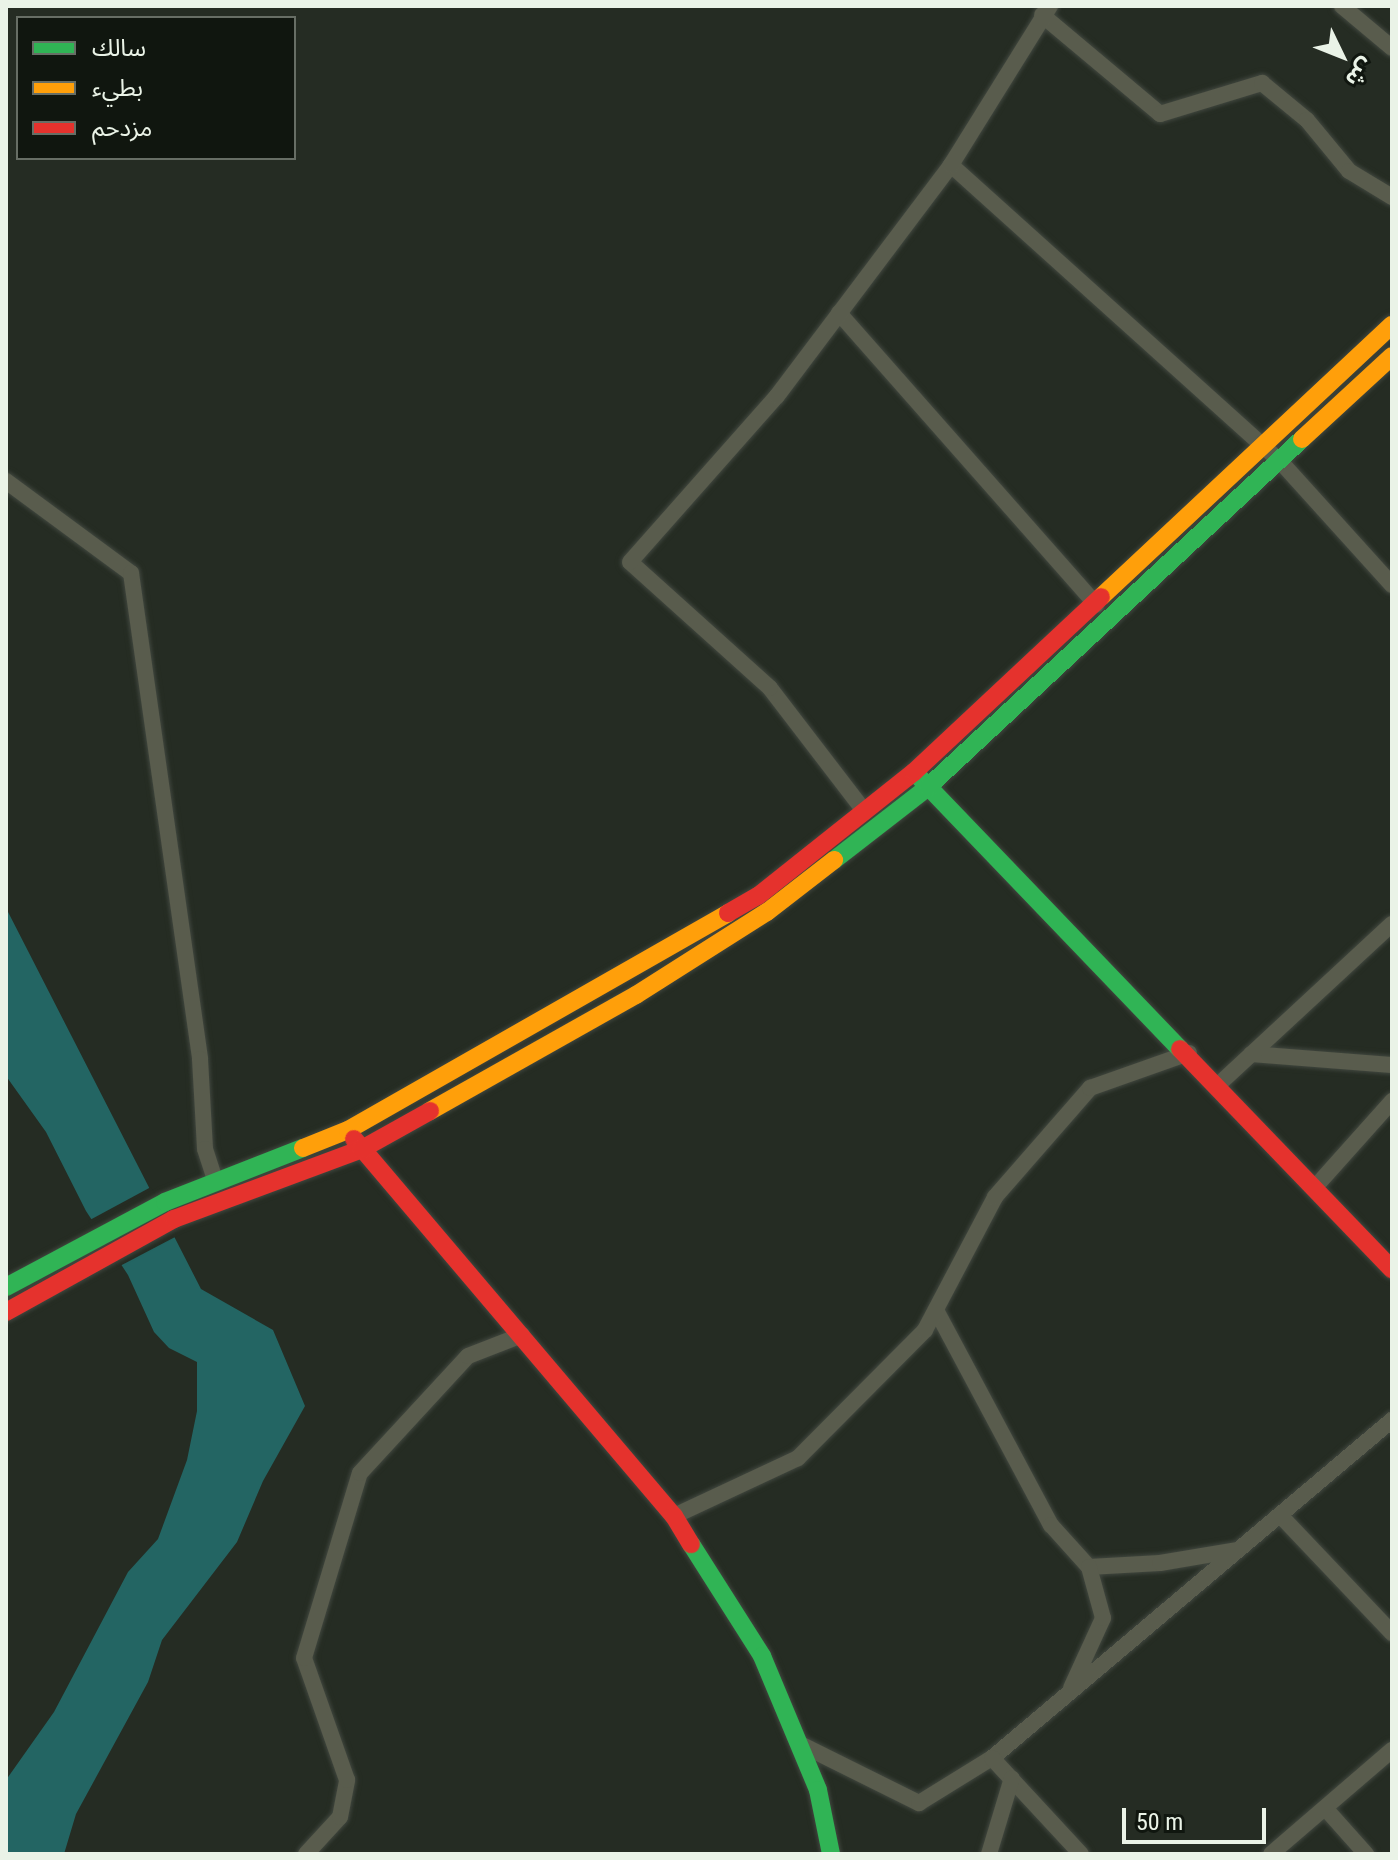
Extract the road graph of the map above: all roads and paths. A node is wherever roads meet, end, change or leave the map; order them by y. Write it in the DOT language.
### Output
graph roads {
  1 [pos="1342,6"];
  2 [pos="1046,11"];
  3 [pos="1392,48"];
  4 [pos="951,165"];
  5 [pos="1392,197"];
  6 [pos="839,313"];
  7 [pos="1392,325"];
  8 [pos="1392,356"];
  9 [pos="1264,446"];
  10 [pos="1280,461"];
  11 [pos="6,481"];
  12 [pos="1392,585"];
  13 [pos="1096,605"];
  14 [pos="914,772"];
  15 [pos="928,787"];
  16 [pos="865,812"];
  17 [pos="1392,924"];
  18 [pos="1189,1053"];
  19 [pos="1251,1054"];
  20 [pos="1392,1065"];
  21 [pos="1218,1085"];
  22 [pos="1392,1101"];
  23 [pos="348,1130"];
  24 [pos="362,1149"];
  25 [pos="215,1180"];
  26 [pos="1317,1185"];
  27 [pos="169,1211"];
  28 [pos="1392,1269"];
  29 [pos="6,1287"];
  30 [pos="936,1310"];
  31 [pos="6,1312"];
  32 [pos="522,1335"];
  33 [pos="1392,1420"];
  34 [pos="1280,1515"];
  35 [pos="674,1516"];
  36 [pos="1239,1549"];
  37 [pos="1089,1567"];
  38 [pos="1392,1633"];
  39 [pos="1067,1695"];
  40 [pos="802,1745"];
  41 [pos="1392,1750"];
  42 [pos="992,1758"];
  43 [pos="1012,1778"];
  44 [pos="1325,1808"];
  45 [pos="306,1854"];
  46 [pos="831,1854"];
  47 [pos="989,1854"];
  48 [pos="1081,1854"];
  49 [pos="1271,1854"];
  50 [pos="1366,1854"];
  1 -- 3 [label="street"];
  2 -- 4 [label="street"];
  2 -- 5 [label="street"];
  4 -- 6 [label="street"];
  4 -- 9 [label="street"];
  6 -- 13 [label="street"];
  6 -- 16 [label="street"];
  7 -- 9 [label="street"];
  8 -- 10 [label="street"];
  9 -- 10 [label="street"];
  9 -- 13 [label="street"];
  10 -- 12 [label="street"];
  10 -- 15 [label="street"];
  11 -- 25 [label="street"];
  13 -- 14 [label="street"];
  14 -- 15 [label="street"];
  14 -- 16 [label="street"];
  15 -- 18 [label="street"];
  15 -- 24 [label="street"];
  16 -- 23 [label="street"];
  17 -- 19 [label="street"];
  18 -- 21 [label="street"];
  18 -- 30 [label="street"];
  19 -- 20 [label="street"];
  19 -- 21 [label="street"];
  21 -- 26 [label="street"];
  22 -- 26 [label="street"];
  23 -- 24 [label="street"];
  23 -- 25 [label="street"];
  24 -- 27 [label="street"];
  24 -- 32 [label="street"];
  25 -- 27 [label="street"];
  26 -- 28 [label="street"];
  27 -- 29 [label="street"];
  27 -- 31 [label="street"];
  30 -- 35 [label="street"];
  30 -- 37 [label="street"];
  32 -- 35 [label="street"];
  32 -- 45 [label="street"];
  33 -- 34 [label="street"];
  34 -- 36 [label="street"];
  34 -- 38 [label="street"];
  35 -- 40 [label="street"];
  36 -- 37 [label="street"];
  36 -- 39 [label="street"];
  37 -- 39 [label="street"];
  39 -- 42 [label="street"];
  40 -- 42 [label="street"];
  40 -- 46 [label="street"];
  41 -- 44 [label="street"];
  42 -- 43 [label="street"];
  43 -- 47 [label="street"];
  43 -- 48 [label="street"];
  44 -- 49 [label="street"];
  44 -- 50 [label="street"];
}
